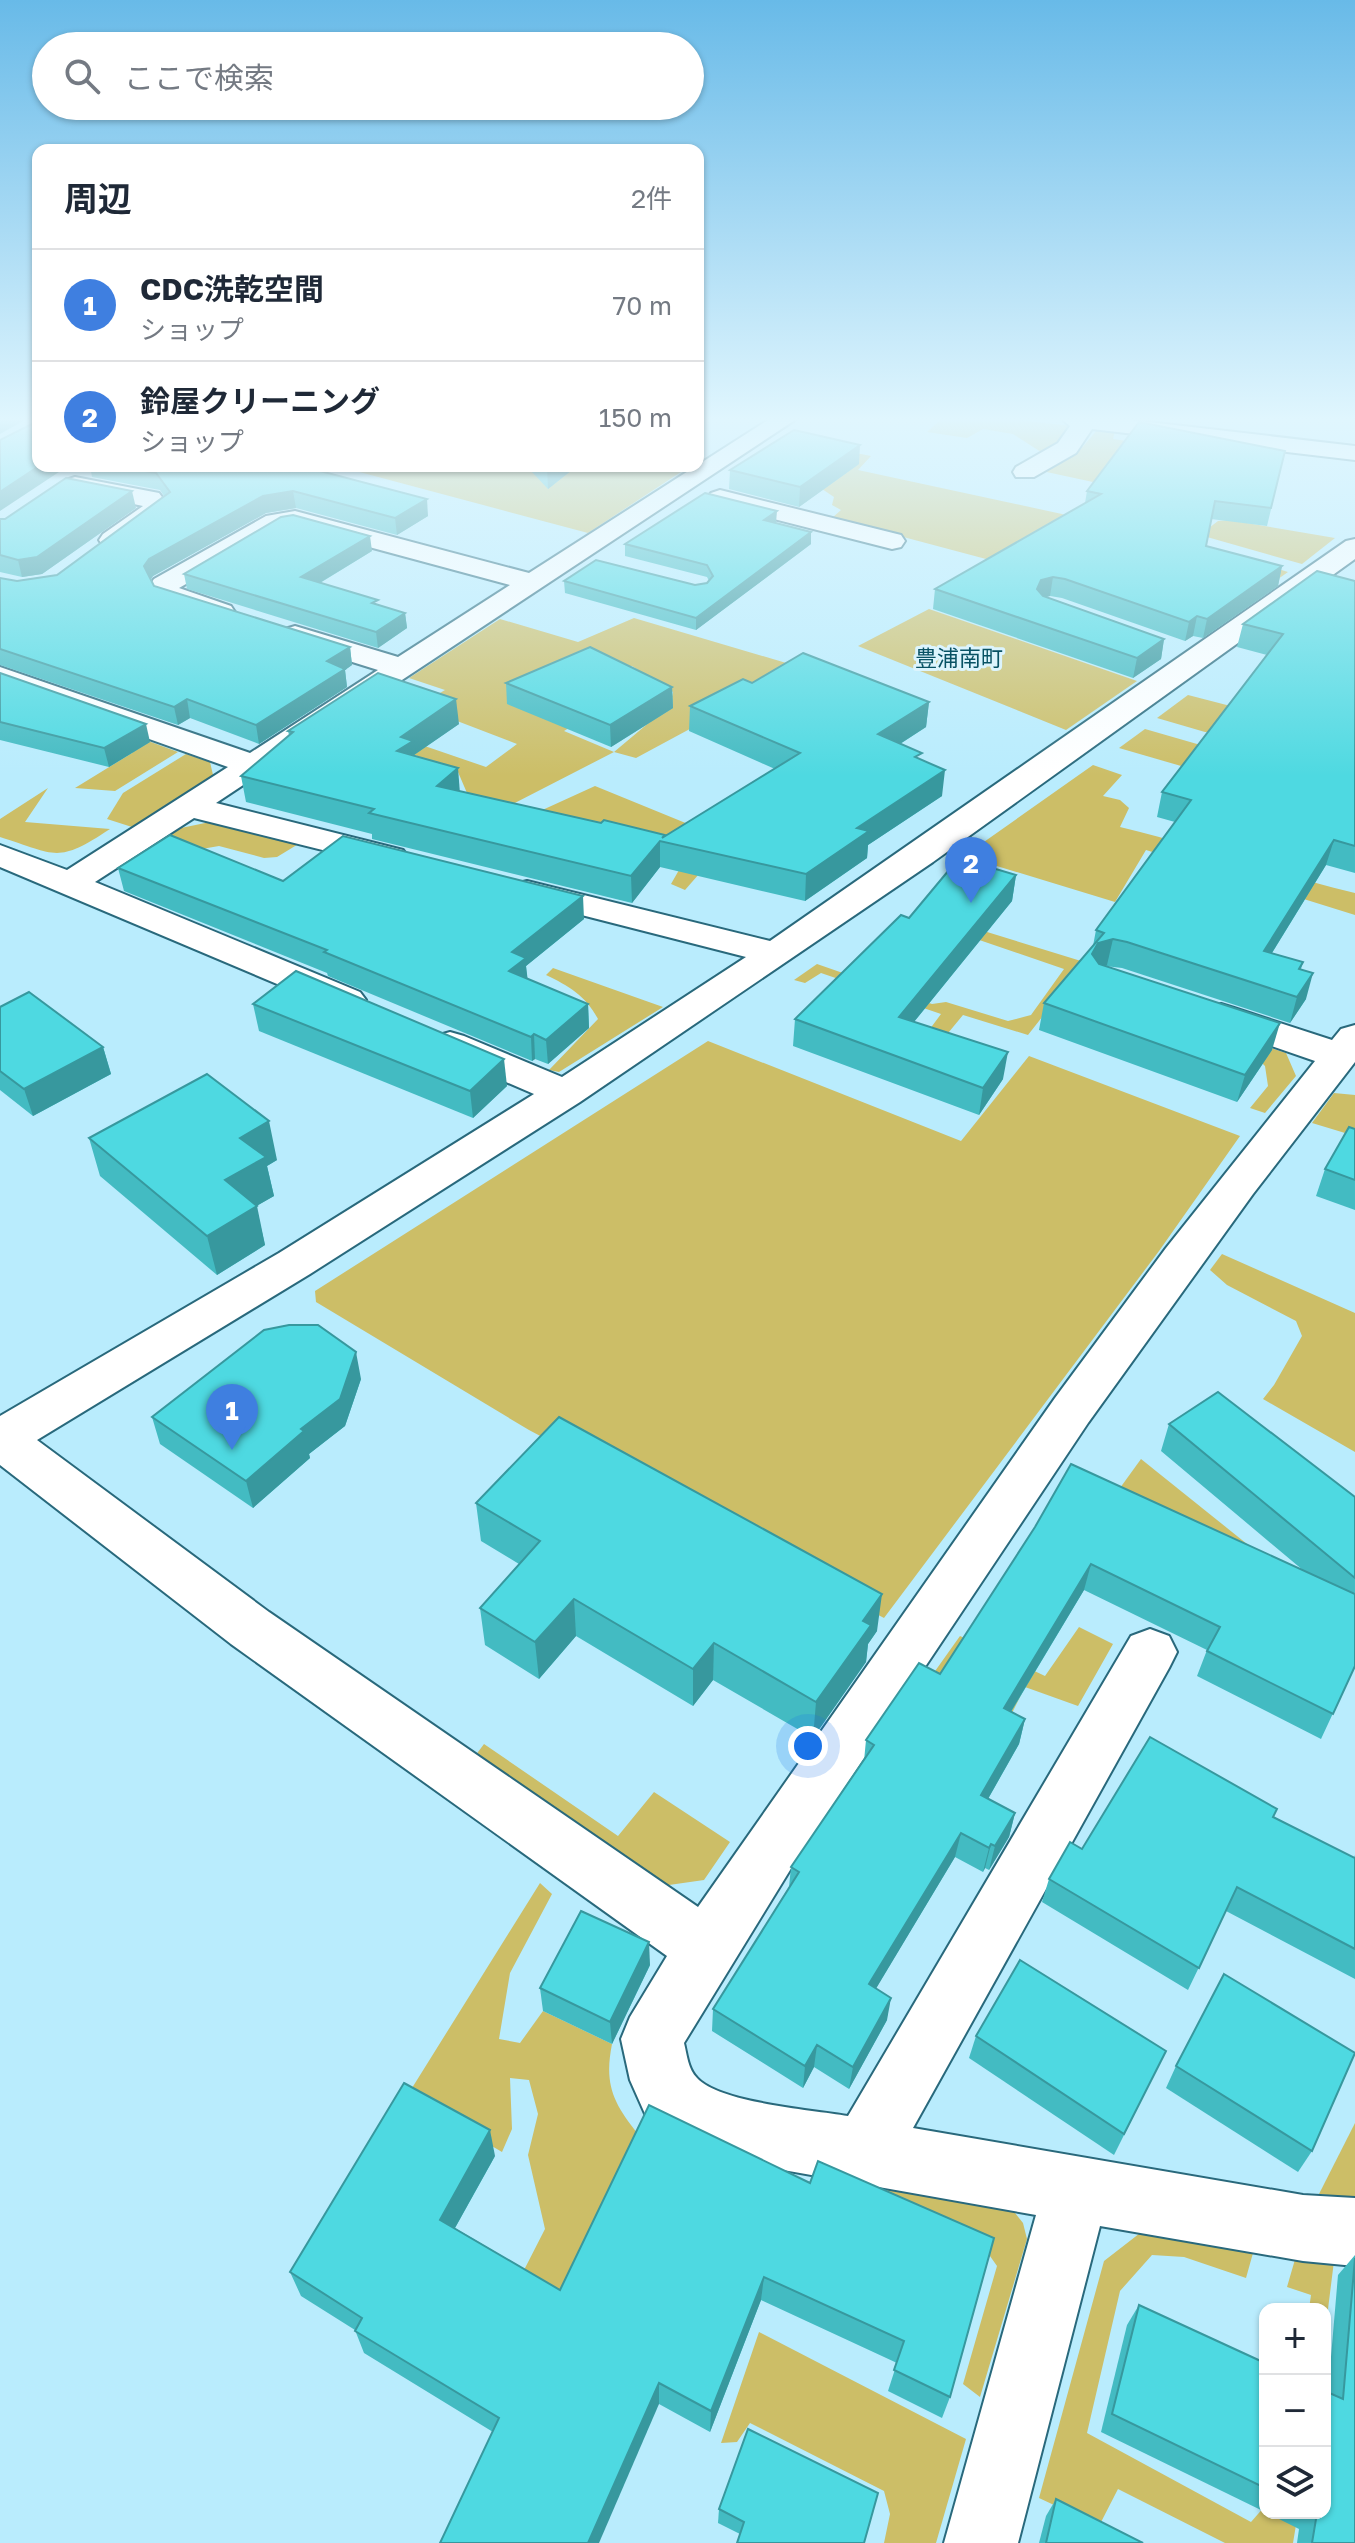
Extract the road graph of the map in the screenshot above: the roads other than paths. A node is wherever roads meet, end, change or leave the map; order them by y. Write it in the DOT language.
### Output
graph roads {
  1 [pos="114,539"];
  2 [pos="246,539"];
  3 [pos="368,539"];
  4 [pos="602,539"];
  5 [pos="883,539"];
  6 [pos="892,541"];
  7 [pos="1355,547"];
  8 [pos="577,555"];
  9 [pos="86,559"];
  10 [pos="607,562"];
  11 [pos="533,583"];
  12 [pos="246,620"];
  13 [pos="274,628"];
  14 [pos="403,668"];
  15 [pos="0,676"];
  16 [pos="254,765"];
  17 [pos="191,807"];
  18 [pos="0,855"];
  19 [pos="429,867"];
  20 [pos="490,882"];
  21 [pos="71,883"];
  22 [pos="776,954"];
  23 [pos="1195,1007"];
  24 [pos="377,1012"];
  25 [pos="420,1031"];
  26 [pos="1347,1046"];
  27 [pos="566,1093"];
  28 [pos="0,1439"];
  29 [pos="1150,1652"];
  30 [pos="705,1947"];
  31 [pos="864,2151"];
  32 [pos="1076,2189"];
  33 [pos="1355,2232"];
  34 [pos="981,2543"];
  1 -- 9 [label="street"];
  2 -- 12 [label="street"];
  3 -- 11 [label="street"];
  4 -- 8 [label="street"];
  5 -- 6 [label="street"];
  7 -- 22 [label="street"];
  8 -- 10 [label="street"];
  8 -- 11 [label="street"];
  11 -- 14 [label="street"];
  13 -- 14 [label="street"];
  14 -- 16 [label="street"];
  15 -- 16 [label="street"];
  16 -- 17 [label="street"];
  17 -- 19 [label="street"];
  17 -- 21 [label="street"];
  18 -- 21 [label="street"];
  20 -- 22 [label="street"];
  21 -- 24 [label="street"];
  22 -- 27 [label="street"];
  23 -- 26 [label="street"];
  25 -- 27 [label="street"];
  26 -- 30 [label="street"];
  27 -- 28 [label="street"];
  28 -- 30 [label="street"];
  29 -- 31 [label="street"];
  30 -- 31 [label="street"];
  31 -- 32 [label="street"];
  32 -- 33 [label="street"];
  32 -- 34 [label="street"];
}
